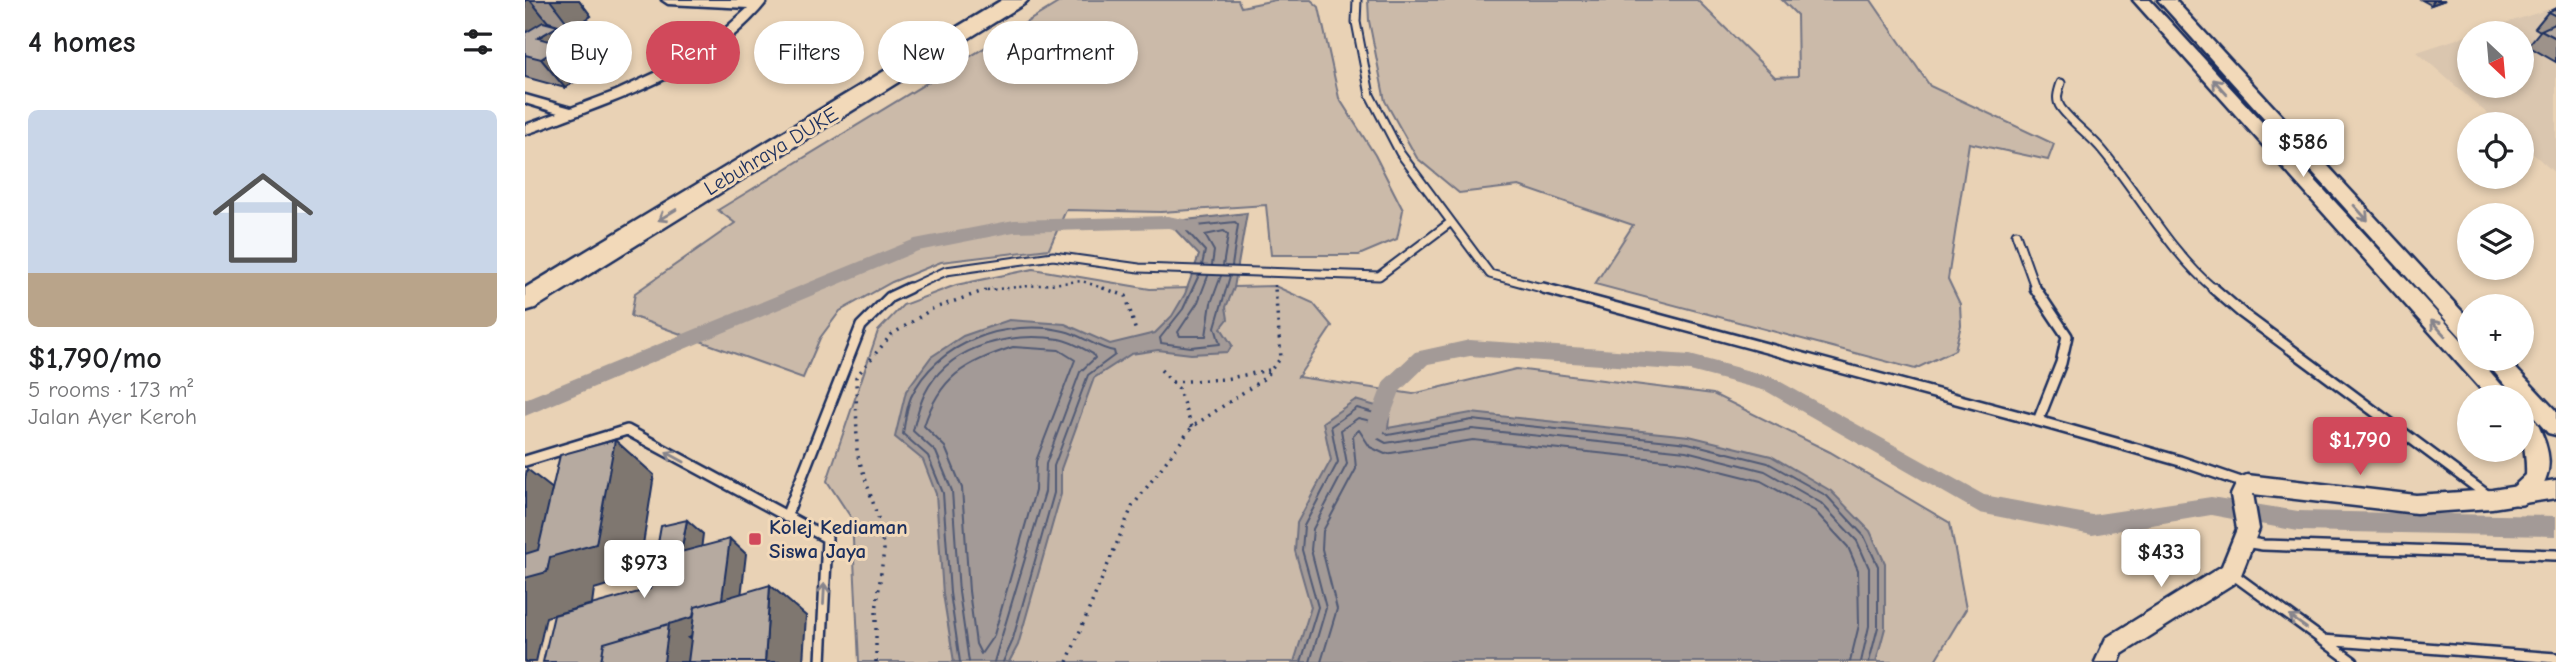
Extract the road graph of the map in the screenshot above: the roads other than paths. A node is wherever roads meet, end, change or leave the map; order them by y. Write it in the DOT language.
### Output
graph roads {
  1 [pos="668,0"];
  2 [pos="988,0"];
  3 [pos="1017,0"];
  4 [pos="1357,0"];
  5 [pos="2141,0"];
  6 [pos="2166,0"];
  7 [pos="760,2"];
  8 [pos="2061,83"];
  9 [pos="525,100"];
  10 [pos="570,112"];
  11 [pos="525,130"];
  12 [pos="1451,222"];
  13 [pos="2016,234"];
  14 [pos="525,279"];
  15 [pos="525,302"];
  16 [pos="2457,318"];
  17 [pos="2505,371"];
  18 [pos="2490,385"];
  19 [pos="2038,421"];
  20 [pos="2554,423"];
  21 [pos="2534,434"];
  22 [pos="2534,443"];
  23 [pos="2556,459"];
  24 [pos="525,461"];
  25 [pos="2244,489"];
  26 [pos="2556,489"];
  27 [pos="2519,496"];
  28 [pos="2492,499"];
  29 [pos="786,517"];
  30 [pos="2245,535"];
  31 [pos="2556,555"];
  32 [pos="2231,573"];
  33 [pos="2322,640"];
  34 [pos="2556,657"];
  35 [pos="821,662"];
  36 [pos="2108,662"];
  37 [pos="2353,662"];
  1 -- 7 [label="street"];
  2 -- 14 [label="highway, Lebuhraya DUKE"];
  3 -- 15 [label="highway, Lebuhraya DUKE, one-way"];
  4 -- 12 [label="lane"];
  18 -- 5 [label="main road, one-way"];
  6 -- 16 [label="main road, one-way"];
  7 -- 10 [label="street"];
  8 -- 28 [label="lane"];
  9 -- 10 [label="street"];
  10 -- 11 [label="street"];
  12 -- 19 [label="lane"];
  12 -- 29 [label="lane"];
  13 -- 19 [label="lane"];
  17 -- 20 [label="main road"];
  19 -- 25 [label="lane"];
  21 -- 23 [label="main road"];
  22 -- 27 [label="main road"];
  29 -- 24 [label="lane, one-way"];
  25 -- 28 [label="street"];
  25 -- 30 [label="street"];
  26 -- 27 [label="street"];
  27 -- 28 [label="street"];
  35 -- 29 [label="lane, one-way"];
  30 -- 31 [label="lane"];
  30 -- 32 [label="street"];
  33 -- 32 [label="lane, one-way"];
  32 -- 36 [label="street"];
  33 -- 34 [label="lane"];
  33 -- 37 [label="lane"];
}
